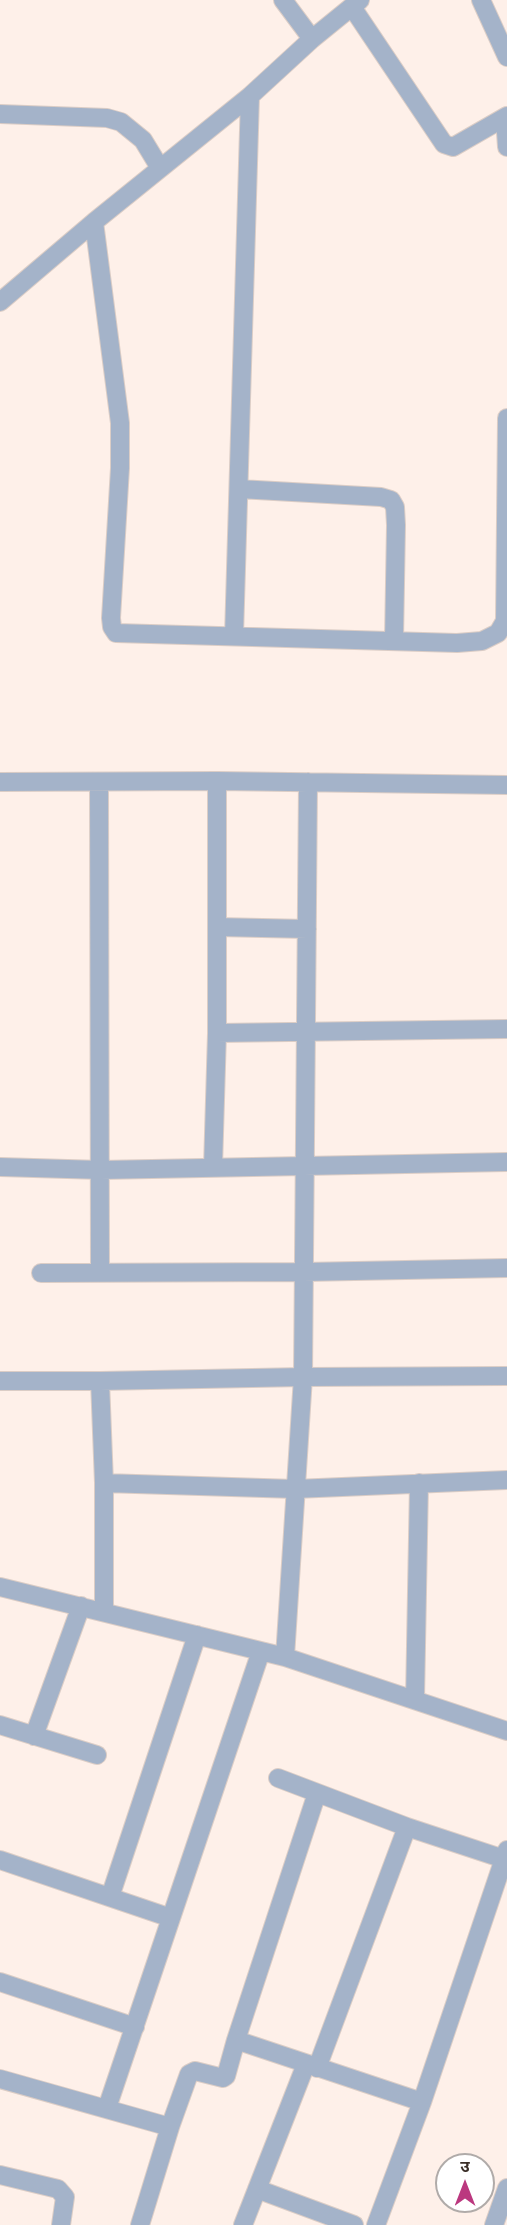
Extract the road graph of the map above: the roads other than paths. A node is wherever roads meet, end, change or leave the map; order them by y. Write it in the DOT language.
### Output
graph roads {
  1 [pos="283,0"];
  2 [pos="481,0"];
  3 [pos="356,4"];
  4 [pos="312,39"];
  5 [pos="507,57"];
  6 [pos="250,96"];
  7 [pos="0,114"];
  8 [pos="506,117"];
  9 [pos="507,147"];
  10 [pos="160,168"];
  11 [pos="94,222"];
  12 [pos="0,302"];
  13 [pos="507,418"];
  14 [pos="239,489"];
  15 [pos="506,560"];
  16 [pos="234,636"];
  17 [pos="394,641"];
  18 [pos="217,781"];
  19 [pos="0,782"];
  20 [pos="308,782"];
  21 [pos="99,783"];
  22 [pos="507,784"];
  23 [pos="217,927"];
  24 [pos="307,929"];
  25 [pos="507,1029"];
  26 [pos="217,1033"];
  27 [pos="306,1034"];
  28 [pos="507,1162"];
  29 [pos="0,1167"];
  30 [pos="213,1167"];
  31 [pos="304,1167"];
  32 [pos="101,1170"];
  33 [pos="507,1268"];
  34 [pos="100,1272"];
  35 [pos="304,1272"];
  36 [pos="41,1273"];
  37 [pos="507,1376"];
  38 [pos="303,1377"];
  39 [pos="0,1381"];
  40 [pos="100,1381"];
  41 [pos="507,1480"];
  42 [pos="104,1483"];
  43 [pos="419,1483"];
  44 [pos="295,1489"];
  45 [pos="0,1587"];
  46 [pos="81,1606"];
  47 [pos="104,1612"];
  48 [pos="197,1635"];
  49 [pos="261,1651"];
  50 [pos="285,1657"];
  51 [pos="415,1700"];
  52 [pos="0,1725"];
  53 [pos="507,1731"];
  54 [pos="34,1736"];
  55 [pos="97,1755"];
  56 [pos="278,1778"];
  57 [pos="317,1793"];
  58 [pos="406,1827"];
  59 [pos="506,1856"];
  60 [pos="0,1860"];
  61 [pos="110,1897"];
  62 [pos="171,1918"];
  63 [pos="0,1982"];
  64 [pos="135,2027"];
  65 [pos="236,2040"];
  66 [pos="312,2066"];
  67 [pos="0,2079"];
  68 [pos="422,2102"];
  69 [pos="107,2108"];
  70 [pos="170,2127"];
  71 [pos="0,2175"];
  72 [pos="507,2188"];
  73 [pos="257,2189"];
  74 [pos="61,2225"];
  75 [pos="140,2225"];
  76 [pos="243,2225"];
  77 [pos="354,2225"];
  78 [pos="376,2225"];
  79 [pos="494,2225"];
  1 -- 4 [label="street"];
  2 -- 5 [label="street"];
  3 -- 4 [label="street"];
  3 -- 8 [label="street"];
  4 -- 6 [label="street"];
  6 -- 10 [label="street"];
  6 -- 14 [label="street"];
  7 -- 10 [label="street"];
  8 -- 9 [label="street"];
  10 -- 11 [label="street"];
  11 -- 12 [label="street"];
  11 -- 16 [label="street"];
  13 -- 15 [label="street"];
  14 -- 16 [label="street"];
  14 -- 17 [label="street"];
  15 -- 17 [label="street"];
  16 -- 17 [label="street"];
  18 -- 20 [label="street"];
  18 -- 21 [label="street"];
  18 -- 23 [label="street"];
  19 -- 21 [label="street"];
  20 -- 22 [label="street"];
  20 -- 24 [label="street"];
  21 -- 32 [label="street"];
  23 -- 24 [label="street"];
  23 -- 26 [label="street"];
  24 -- 27 [label="street"];
  25 -- 27 [label="street"];
  26 -- 27 [label="street"];
  26 -- 30 [label="street"];
  27 -- 31 [label="street"];
  28 -- 31 [label="street"];
  29 -- 32 [label="street"];
  30 -- 31 [label="street"];
  30 -- 32 [label="street"];
  31 -- 35 [label="street"];
  32 -- 34 [label="street"];
  33 -- 35 [label="street"];
  34 -- 35 [label="street"];
  34 -- 36 [label="street"];
  35 -- 38 [label="street"];
  37 -- 38 [label="street"];
  38 -- 40 [label="street"];
  38 -- 44 [label="street"];
  39 -- 40 [label="street"];
  40 -- 42 [label="street"];
  41 -- 43 [label="street"];
  42 -- 44 [label="street"];
  42 -- 47 [label="street"];
  43 -- 44 [label="street"];
  43 -- 51 [label="street"];
  44 -- 50 [label="street"];
  45 -- 46 [label="street"];
  46 -- 47 [label="street"];
  46 -- 54 [label="street"];
  47 -- 48 [label="street"];
  48 -- 49 [label="street"];
  48 -- 61 [label="street"];
  49 -- 50 [label="street"];
  49 -- 62 [label="street"];
  50 -- 51 [label="street"];
  51 -- 53 [label="street"];
  52 -- 54 [label="street"];
  54 -- 55 [label="street"];
  56 -- 57 [label="street"];
  57 -- 58 [label="street"];
  57 -- 65 [label="street"];
  58 -- 59 [label="street"];
  58 -- 66 [label="street"];
  59 -- 68 [label="street"];
  60 -- 61 [label="street"];
  61 -- 62 [label="street"];
  62 -- 64 [label="street"];
  63 -- 64 [label="street"];
  64 -- 69 [label="street"];
  65 -- 66 [label="street"];
  65 -- 70 [label="street"];
  66 -- 68 [label="street"];
  66 -- 73 [label="street"];
  67 -- 69 [label="street"];
  68 -- 78 [label="street"];
  69 -- 70 [label="street"];
  70 -- 75 [label="street"];
  71 -- 74 [label="street"];
  72 -- 79 [label="street"];
  73 -- 76 [label="street"];
  73 -- 77 [label="street"];
}
